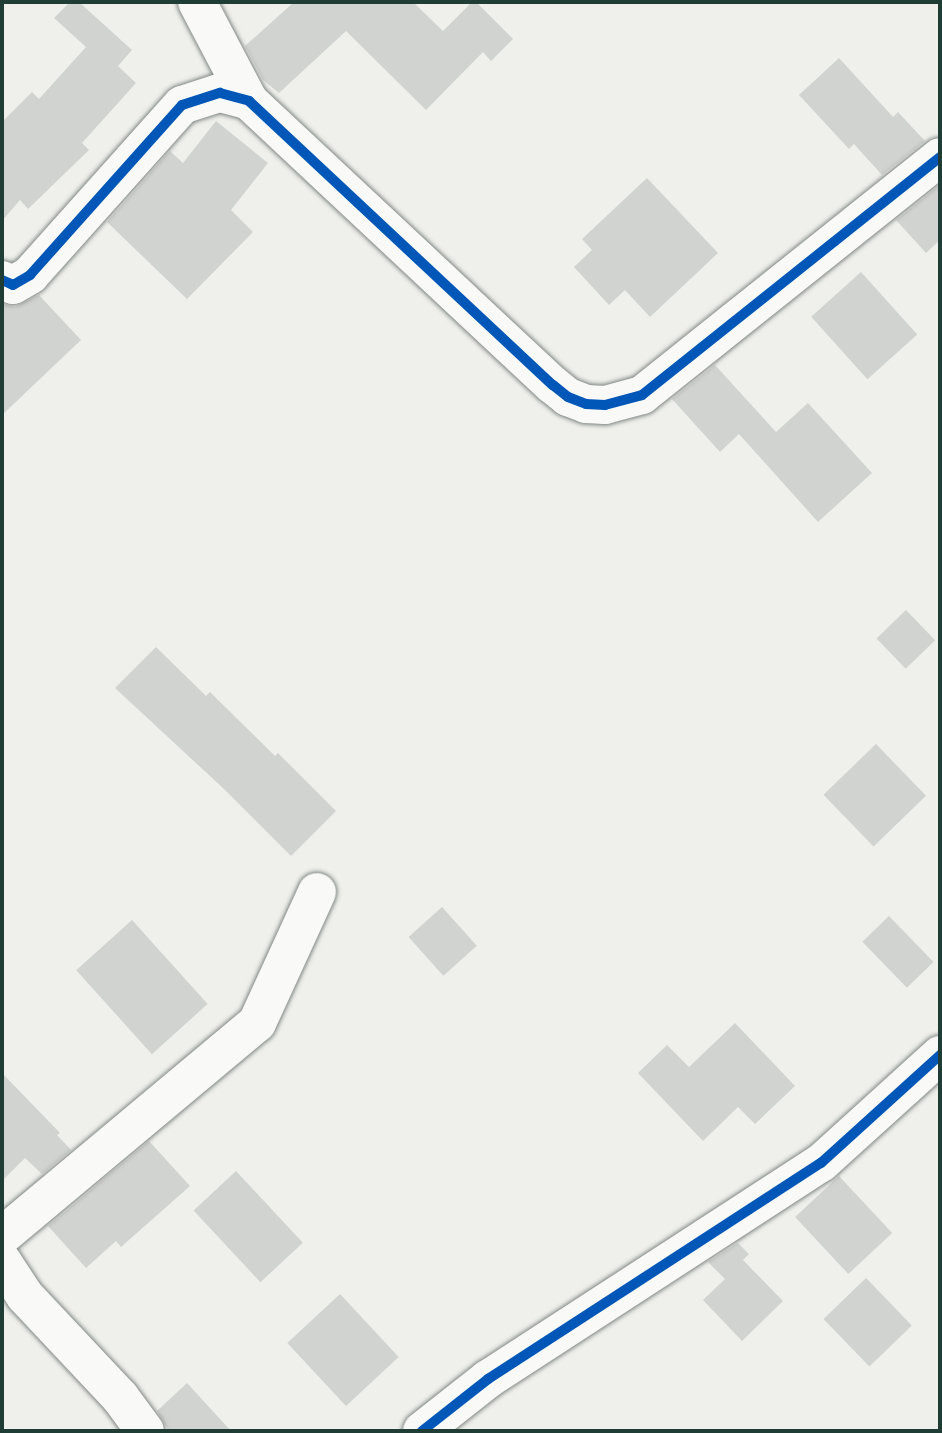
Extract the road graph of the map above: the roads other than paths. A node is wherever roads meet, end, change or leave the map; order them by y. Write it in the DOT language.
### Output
graph roads {
  1 [pos="197,2"];
  2 [pos="249,100"];
  3 [pos="940,158"];
  4 [pos="5,287"];
  5 [pos="317,892"];
  6 [pos="940,1055"];
  7 [pos="2,1237"];
  8 [pos="2,1261"];
  9 [pos="145,1431"];
  10 [pos="422,1431"];
  1 -- 2 [label="street"];
  2 -- 3 [label="street"];
  2 -- 4 [label="street"];
  5 -- 7 [label="street"];
  6 -- 10 [label="street"];
  8 -- 9 [label="street"];
}
